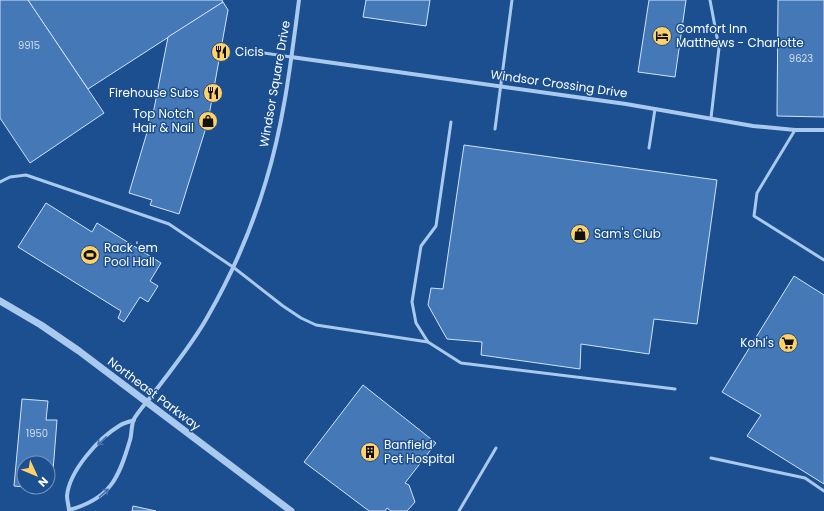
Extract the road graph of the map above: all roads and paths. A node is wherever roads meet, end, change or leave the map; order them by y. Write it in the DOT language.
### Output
graph roads {
  1 [pos="299,0"];
  2 [pos="512,0"];
  3 [pos="710,0"];
  4 [pos="243,50"];
  5 [pos="291,57"];
  6 [pos="500,86"];
  7 [pos="655,109"];
  8 [pos="711,118"];
  9 [pos="451,122"];
  10 [pos="495,129"];
  11 [pos="795,130"];
  12 [pos="824,130"];
  13 [pos="649,148"];
  14 [pos="0,182"];
  15 [pos="824,260"];
  16 [pos="233,267"];
  17 [pos="0,301"];
  18 [pos="428,342"];
  19 [pos="675,389"];
  20 [pos="147,402"];
  21 [pos="134,420"];
  22 [pos="496,448"];
  23 [pos="711,458"];
  24 [pos="824,491"];
  25 [pos="69,510"];
  26 [pos="292,511"];
  27 [pos="459,511"];
  1 -- 5 [label="street, Windsor Square Drive"];
  2 -- 6 [label="lane"];
  3 -- 8 [label="lane"];
  4 -- 5 [label="lane"];
  5 -- 6 [label="street, Windsor Crossing Drive"];
  5 -- 16 [label="street, Windsor Square Drive"];
  6 -- 7 [label="street, Windsor Crossing Drive"];
  6 -- 10 [label="lane"];
  7 -- 8 [label="street, Windsor Crossing Drive"];
  7 -- 13 [label="lane"];
  8 -- 11 [label="street, Windsor Crossing Drive"];
  9 -- 18 [label="lane"];
  11 -- 12 [label="street, Windsor Crossing Drive"];
  11 -- 15 [label="lane"];
  14 -- 16 [label="lane"];
  16 -- 18 [label="lane"];
  16 -- 20 [label="street, Windsor Square Drive"];
  17 -- 20 [label="street, Northeast Parkway"];
  18 -- 19 [label="lane"];
  20 -- 21 [label="street, Windsor Square Drive"];
  20 -- 26 [label="street, Northeast Parkway"];
  21 -- 25 [label="street, one-way"];
  25 -- 21 [label="street, one-way"];
  22 -- 27 [label="lane"];
  23 -- 24 [label="lane"];
}
